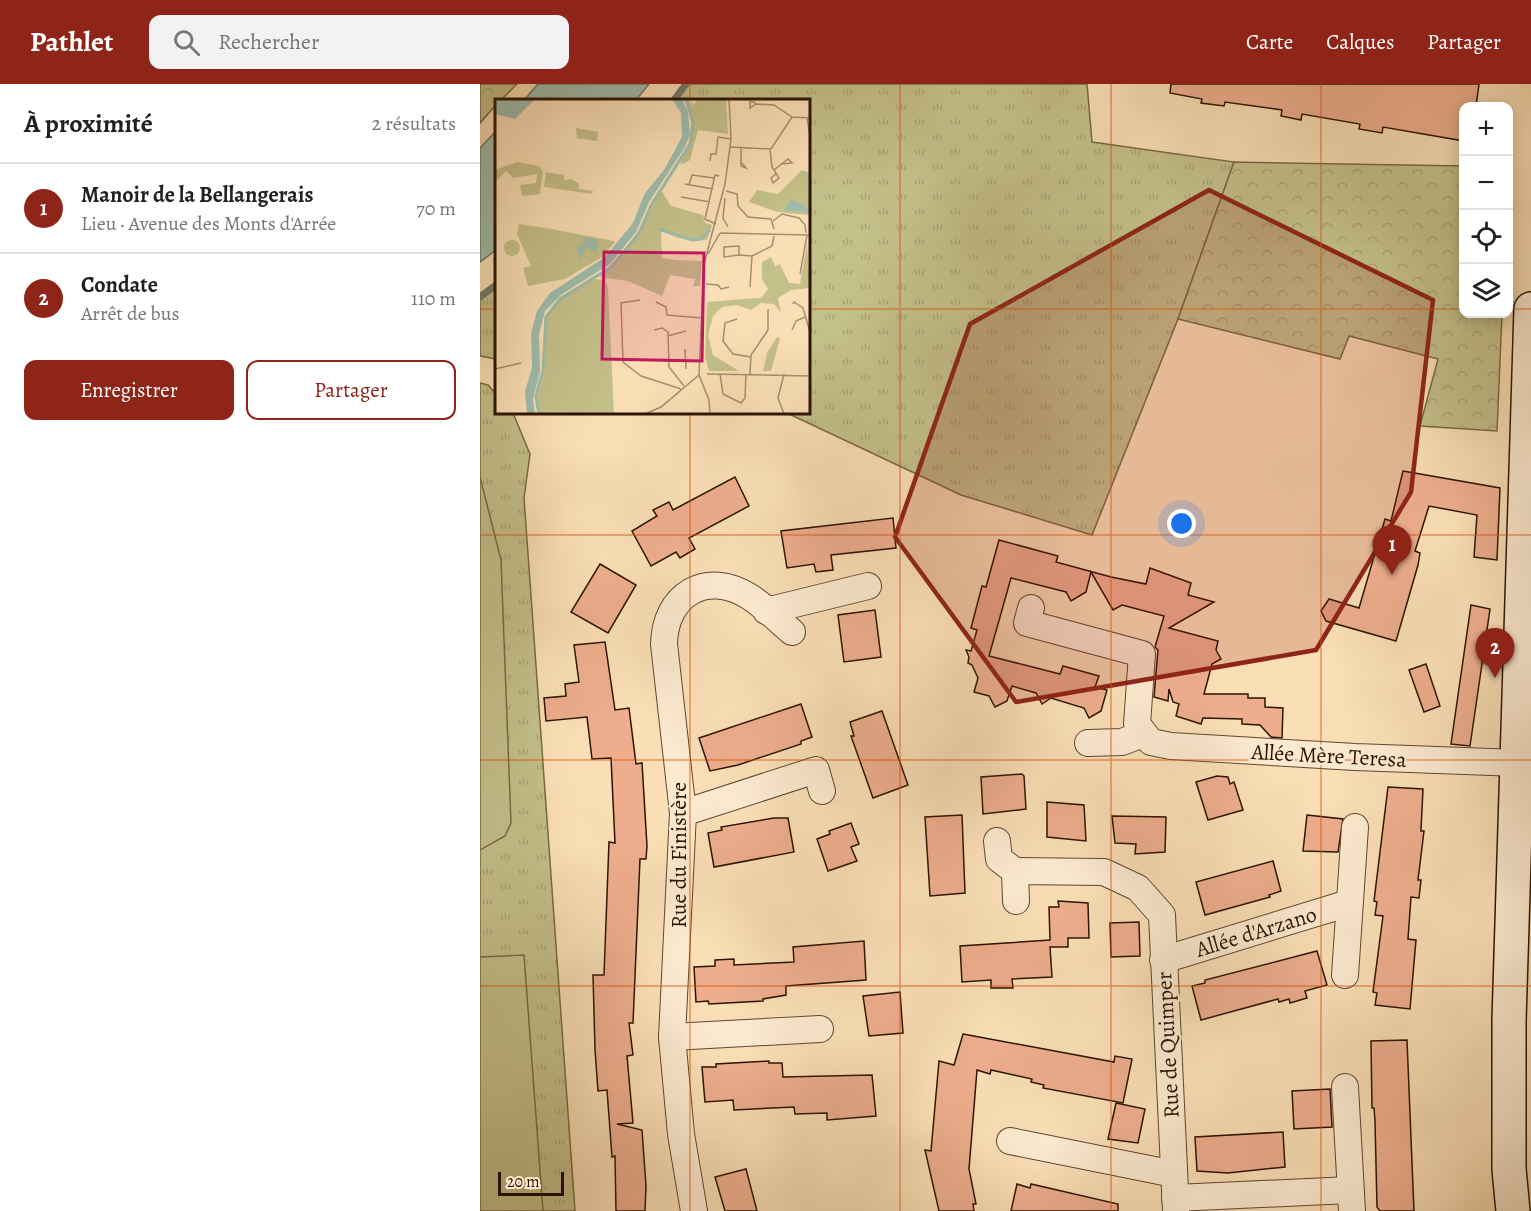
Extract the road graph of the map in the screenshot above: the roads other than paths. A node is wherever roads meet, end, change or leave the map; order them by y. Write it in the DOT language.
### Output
graph roads {
  1 [pos="1531,309"];
  2 [pos="868,586"];
  3 [pos="1031,608"];
  4 [pos="766,610"];
  5 [pos="792,632"];
  6 [pos="1143,734"];
  7 [pos="1088,743"];
  8 [pos="1519,763"];
  9 [pos="822,791"];
  10 [pos="683,813"];
  11 [pos="1355,827"];
  12 [pos="998,841"];
  13 [pos="1016,871"];
  14 [pos="1016,901"];
  15 [pos="1349,903"];
  16 [pos="1163,960"];
  17 [pos="1345,975"];
  18 [pos="820,1029"];
  19 [pos="672,1037"];
  20 [pos="1345,1087"];
  21 [pos="1531,1115"];
  22 [pos="1010,1141"];
  23 [pos="1531,1178"];
  24 [pos="1175,1195"];
  25 [pos="1351,1200"];
  26 [pos="694,1211"];
  27 [pos="1513,1211"];
  1 -- 8 [label="street"];
  2 -- 4 [label="street"];
  3 -- 6 [label="street"];
  4 -- 5 [label="street, Rue du Finistère"];
  4 -- 10 [label="street, Rue du Finistère"];
  6 -- 7 [label="street"];
  6 -- 8 [label="street, Allée Mère Teresa"];
  8 -- 27 [label="street"];
  9 -- 10 [label="street"];
  10 -- 19 [label="street, Rue du Finistère"];
  11 -- 15 [label="street, Allée d'Arzano"];
  12 -- 13 [label="street"];
  13 -- 14 [label="street"];
  13 -- 16 [label="street, Rue de Quimper"];
  15 -- 16 [label="street, Allée d'Arzano"];
  15 -- 17 [label="street, Allée d'Arzano"];
  16 -- 24 [label="street, Rue de Quimper"];
  18 -- 19 [label="street"];
  19 -- 26 [label="street, Rue du Finistère"];
  20 -- 25 [label="street"];
  21 -- 23 [label="street"];
  22 -- 24 [label="street"];
  24 -- 25 [label="street"];
}
